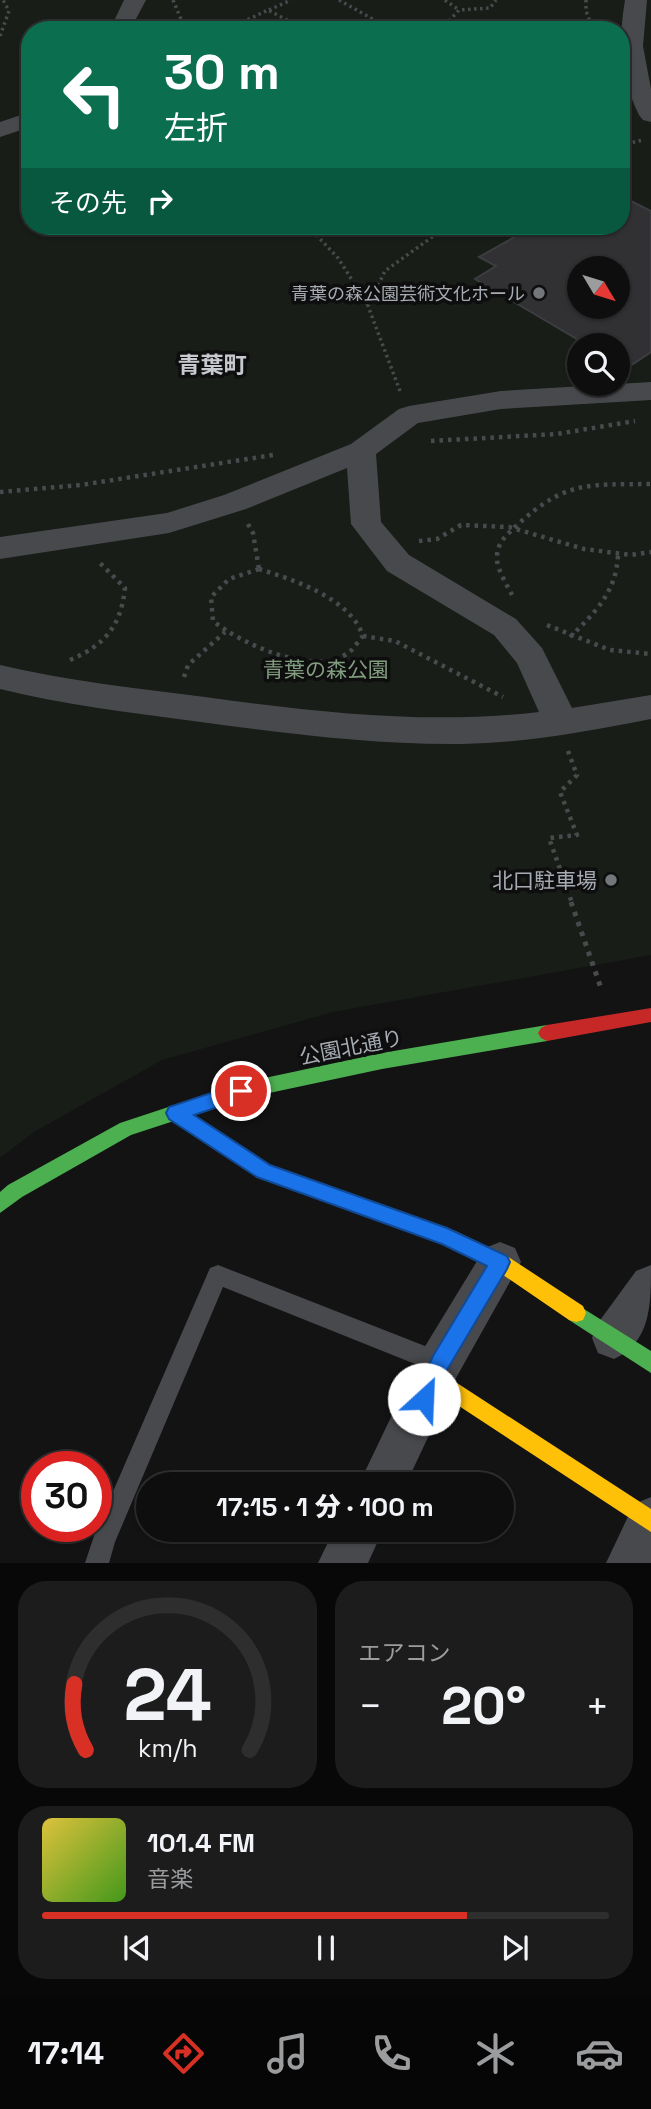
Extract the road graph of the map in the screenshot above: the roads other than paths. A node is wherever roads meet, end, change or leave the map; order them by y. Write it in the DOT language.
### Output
graph roads {
  1 [pos="135,0"];
  2 [pos="636,0"];
  3 [pos="124,21"];
  4 [pos="651,115"];
  5 [pos="21,122"];
  6 [pos="0,130"];
  7 [pos="651,391"];
  8 [pos="361,451"];
  9 [pos="0,548"];
  10 [pos="0,677"];
  11 [pos="651,707"];
  12 [pos="556,724"];
  13 [pos="651,1015"];
  14 [pos="176,1113"];
  15 [pos="0,1204"];
  16 [pos="500,1262"];
  17 [pos="651,1286"];
  18 [pos="614,1338"];
  19 [pos="651,1363"];
  20 [pos="437,1371"];
  21 [pos="388,1472"];
  22 [pos="651,1521"];
  23 [pos="353,1542"];
  24 [pos="97,1563"];
  25 [pos="342,1563"];
  26 [pos="629,1563"];
  1 -- 3 [label="street"];
  2 -- 4 [label="street"];
  5 -- 6 [label="street"];
  7 -- 8 [label="street"];
  8 -- 9 [label="street"];
  8 -- 12 [label="street"];
  10 -- 12 [label="street"];
  11 -- 12 [label="street"];
  13 -- 14 [label="street, 公園北通り"];
  14 -- 15 [label="street, 公園北通り"];
  14 -- 16 [label="street"];
  16 -- 18 [label="street"];
  16 -- 20 [label="street"];
  17 -- 18 [label="street"];
  18 -- 19 [label="street"];
  20 -- 21 [label="street"];
  20 -- 22 [label="street"];
  20 -- 24 [label="lane"];
  22 -- 26 [label="street"];
  23 -- 25 [label="street"];
}
